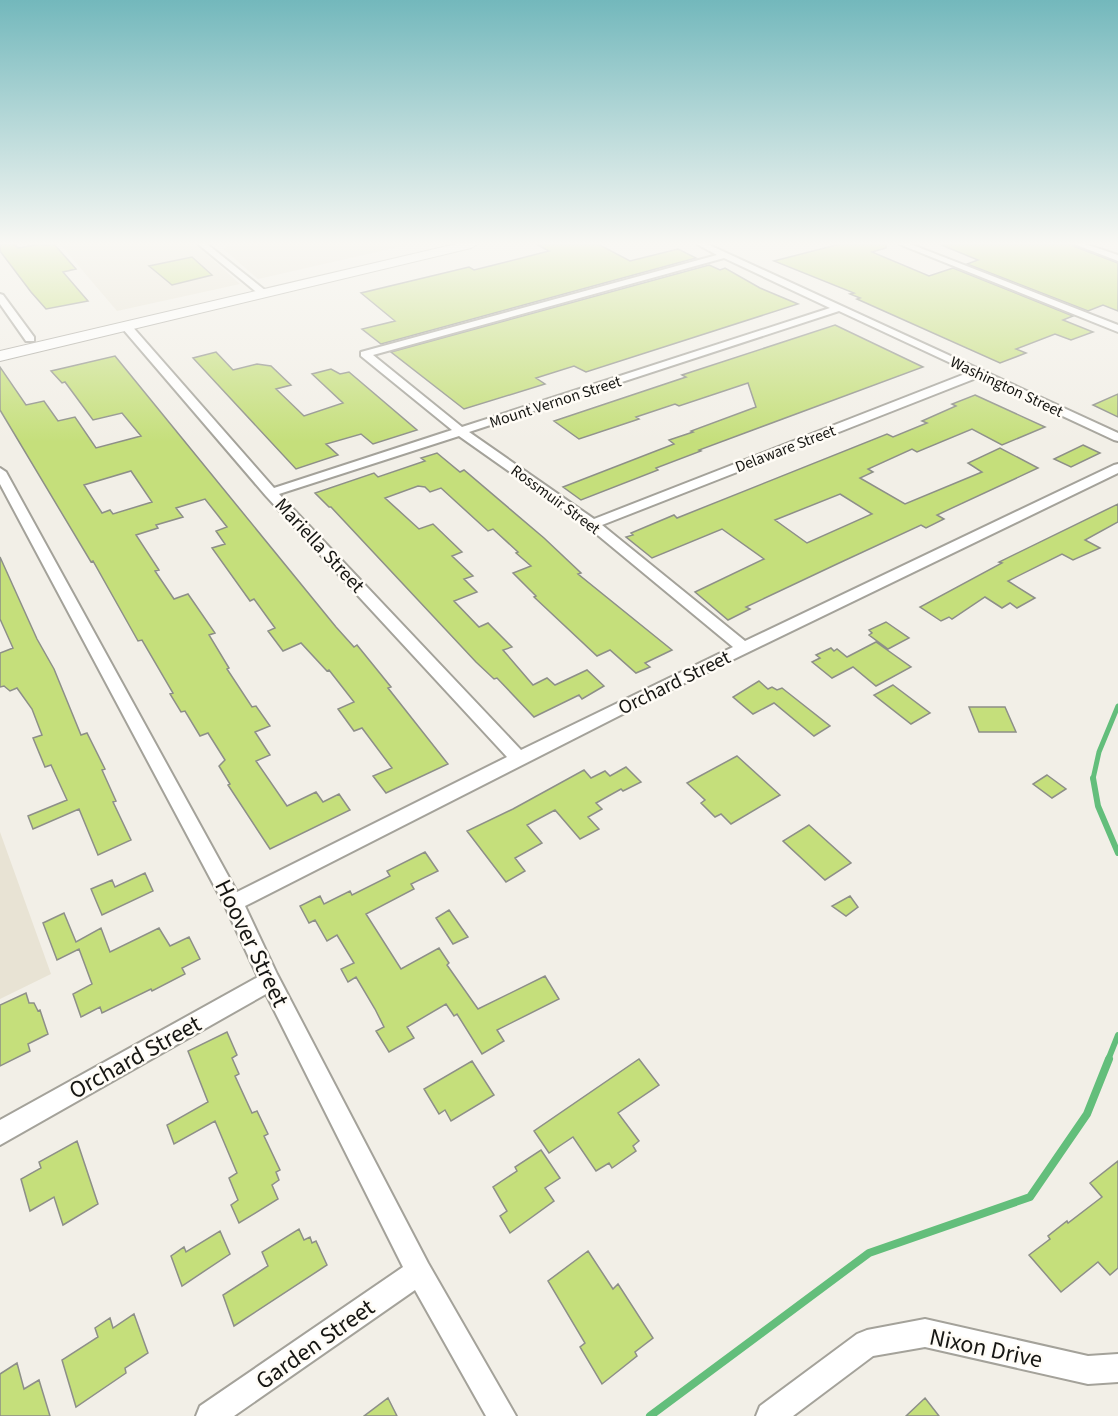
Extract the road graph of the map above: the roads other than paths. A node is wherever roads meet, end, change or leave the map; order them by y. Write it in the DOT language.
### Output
graph roads {
  1 [pos="9,310"];
  2 [pos="165,310"];
  3 [pos="185,310"];
  4 [pos="525,310"];
  5 [pos="833,310"];
  6 [pos="843,310"];
  7 [pos="1070,310"];
  8 [pos="126,326"];
  9 [pos="1118,329"];
  10 [pos="30,339"];
  11 [pos="0,346"];
  12 [pos="0,356"];
  13 [pos="978,373"];
  14 [pos="461,432"];
  15 [pos="1118,437"];
  16 [pos="1118,468"];
  17 [pos="0,472"];
  18 [pos="271,493"];
  19 [pos="593,524"];
  20 [pos="744,648"];
  21 [pos="519,759"];
  22 [pos="233,903"];
  23 [pos="270,981"];
  24 [pos="0,1133"];
  25 [pos="419,1272"];
  26 [pos="1118,1368"];
  27 [pos="210,1416"];
  28 [pos="502,1416"];
  29 [pos="770,1416"];
  1 -- 10 [label="street"];
  2 -- 10 [label="main road"];
  3 -- 8 [label="main road"];
  4 -- 14 [label="street, Rossmuir Street"];
  5 -- 14 [label="street, Mount Vernon Street"];
  6 -- 13 [label="street, Washington Street"];
  7 -- 9 [label="street"];
  8 -- 12 [label="main road"];
  8 -- 18 [label="street, Mariella Street"];
  10 -- 11 [label="main road"];
  13 -- 15 [label="street, Washington Street"];
  13 -- 19 [label="street, Delaware Street"];
  14 -- 18 [label="street, Mount Vernon Street"];
  14 -- 19 [label="street, Rossmuir Street"];
  16 -- 20 [label="street, Orchard Street"];
  17 -- 22 [label="street, Hoover Street"];
  18 -- 21 [label="street, Mariella Street"];
  19 -- 20 [label="street, Rossmuir Street"];
  20 -- 21 [label="street, Orchard Street"];
  21 -- 22 [label="street, Orchard Street"];
  22 -- 23 [label="street, Hoover Street"];
  23 -- 24 [label="street, Orchard Street"];
  23 -- 25 [label="street, Hoover Street"];
  25 -- 27 [label="street, Garden Street"];
  25 -- 28 [label="street, Hoover Street"];
  26 -- 29 [label="street, Nixon Drive"];
}
